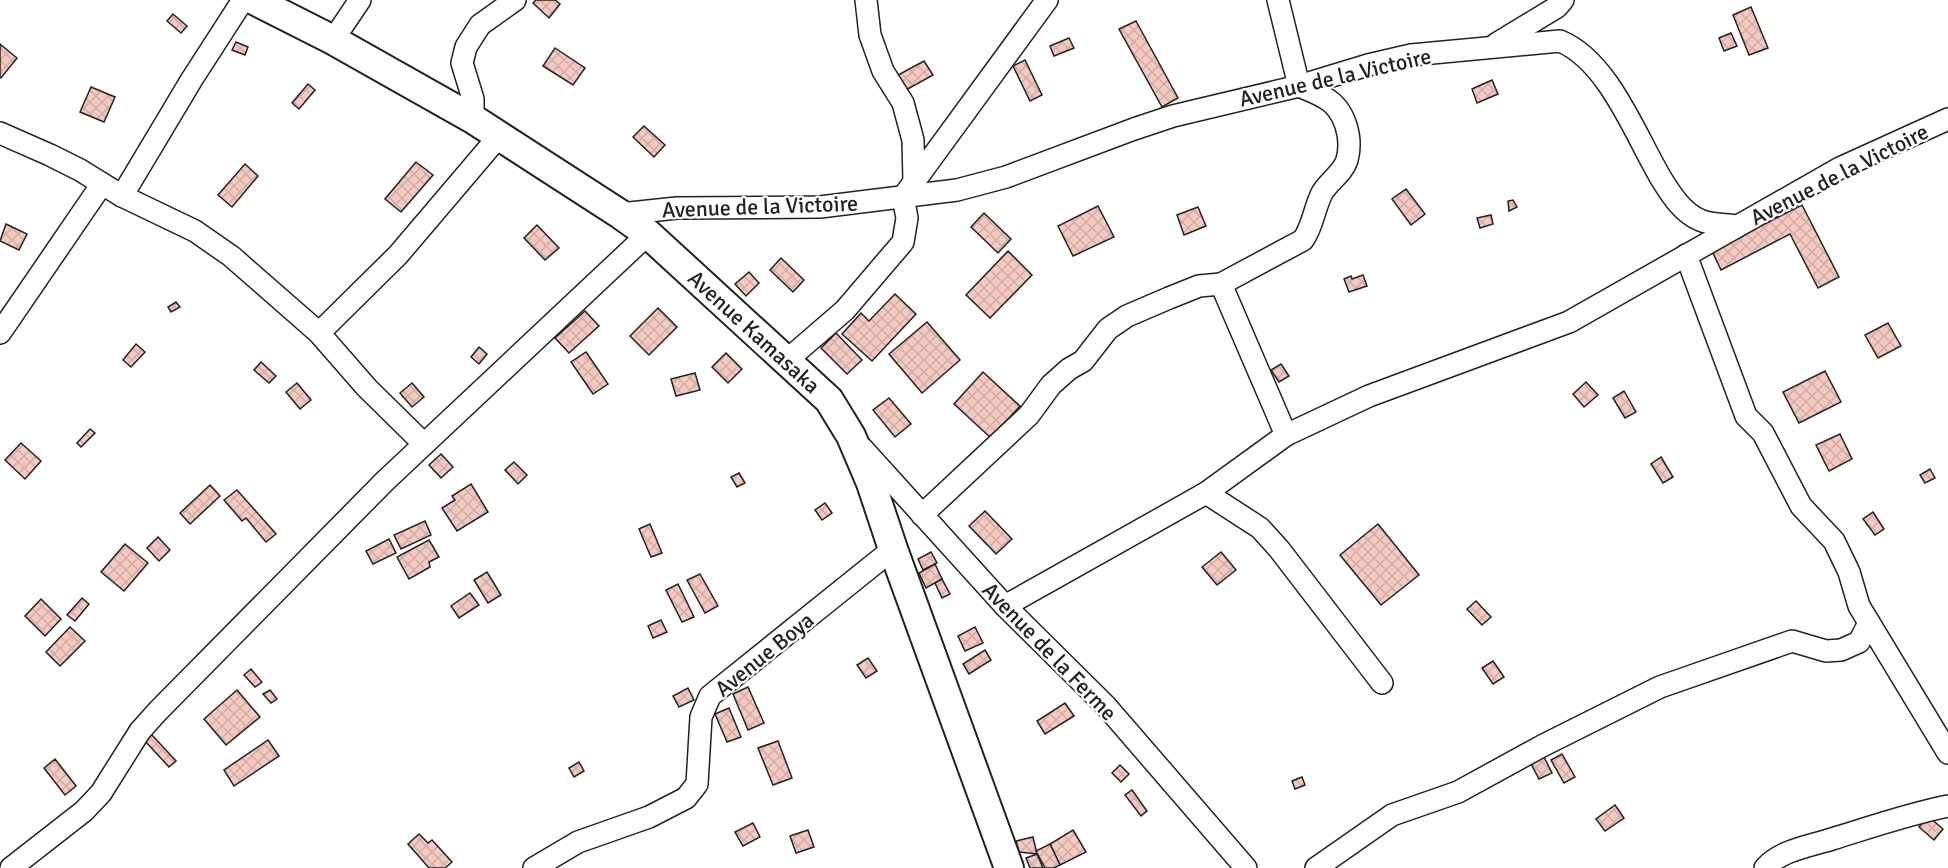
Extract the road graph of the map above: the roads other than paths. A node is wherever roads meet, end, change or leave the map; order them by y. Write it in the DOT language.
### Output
graph roads {
  1 [pos="243,0"];
  2 [pos="254,0"];
  3 [pos="360,0"];
  4 [pos="516,0"];
  5 [pos="866,0"];
  6 [pos="1047,0"];
  7 [pos="1278,0"];
  8 [pos="1563,0"];
  9 [pos="333,40"];
  10 [pos="1492,47"];
  11 [pos="1299,86"];
  12 [pos="473,118"];
  13 [pos="1948,119"];
  14 [pos="0,133"];
  15 [pos="500,135"];
  16 [pos="102,184"];
  17 [pos="909,190"];
  18 [pos="122,196"];
  19 [pos="620,214"];
  20 [pos="1737,226"];
  21 [pos="648,234"];
  22 [pos="1686,255"];
  23 [pos="1221,284"];
  24 [pos="0,333"];
  25 [pos="319,333"];
  26 [pos="786,361"];
  27 [pos="1286,435"];
  28 [pos="851,436"];
  29 [pos="424,444"];
  30 [pos="1206,493"];
  31 [pos="922,515"];
  32 [pos="893,549"];
  33 [pos="1005,606"];
  34 [pos="1869,623"];
  35 [pos="1382,684"];
  36 [pos="1948,753"];
  37 [pos="1948,806"];
  38 [pos="10,868"];
  39 [pos="534,868"];
  40 [pos="1009,868"];
  41 [pos="1246,868"];
  42 [pos="1316,868"];
  43 [pos="1765,868"];
  1 -- 18 [label="street"];
  2 -- 9 [label="street, Avenue Kamasaka"];
  3 -- 9 [label="street"];
  4 -- 12 [label="street"];
  5 -- 17 [label="street"];
  6 -- 17 [label="street"];
  7 -- 11 [label="street"];
  8 -- 10 [label="street"];
  9 -- 12 [label="street, Avenue Kamasaka"];
  10 -- 11 [label="street, Avenue de la Victoire"];
  10 -- 20 [label="street, Avenue de la Victoire"];
  11 -- 17 [label="street, Avenue de la Victoire"];
  11 -- 23 [label="street"];
  12 -- 15 [label="street, Avenue Kamasaka"];
  13 -- 20 [label="street, Avenue de la Victoire"];
  14 -- 16 [label="street"];
  15 -- 19 [label="street, Avenue Kamasaka"];
  15 -- 25 [label="street"];
  16 -- 18 [label="street"];
  16 -- 24 [label="street"];
  17 -- 19 [label="street, Avenue de la Victoire"];
  17 -- 26 [label="street"];
  18 -- 25 [label="street"];
  19 -- 21 [label="street, Avenue Kamasaka"];
  20 -- 22 [label="street"];
  21 -- 26 [label="street, Avenue Kamasaka"];
  21 -- 29 [label="street"];
  22 -- 27 [label="street"];
  22 -- 34 [label="street"];
  23 -- 27 [label="street"];
  23 -- 31 [label="street"];
  25 -- 29 [label="street"];
  26 -- 28 [label="street, Avenue Kamasaka"];
  27 -- 30 [label="street"];
  28 -- 31 [label="street, Avenue de la Ferme"];
  28 -- 32 [label="street, Avenue Kamasaka"];
  29 -- 38 [label="street"];
  30 -- 33 [label="street"];
  30 -- 35 [label="street"];
  31 -- 33 [label="street, Avenue de la Ferme"];
  32 -- 39 [label="street, Avenue Boya"];
  32 -- 40 [label="street, Avenue Kamasaka"];
  33 -- 41 [label="street, Avenue de la Ferme"];
  34 -- 36 [label="street"];
  34 -- 42 [label="street"];
  37 -- 43 [label="street"];
}
